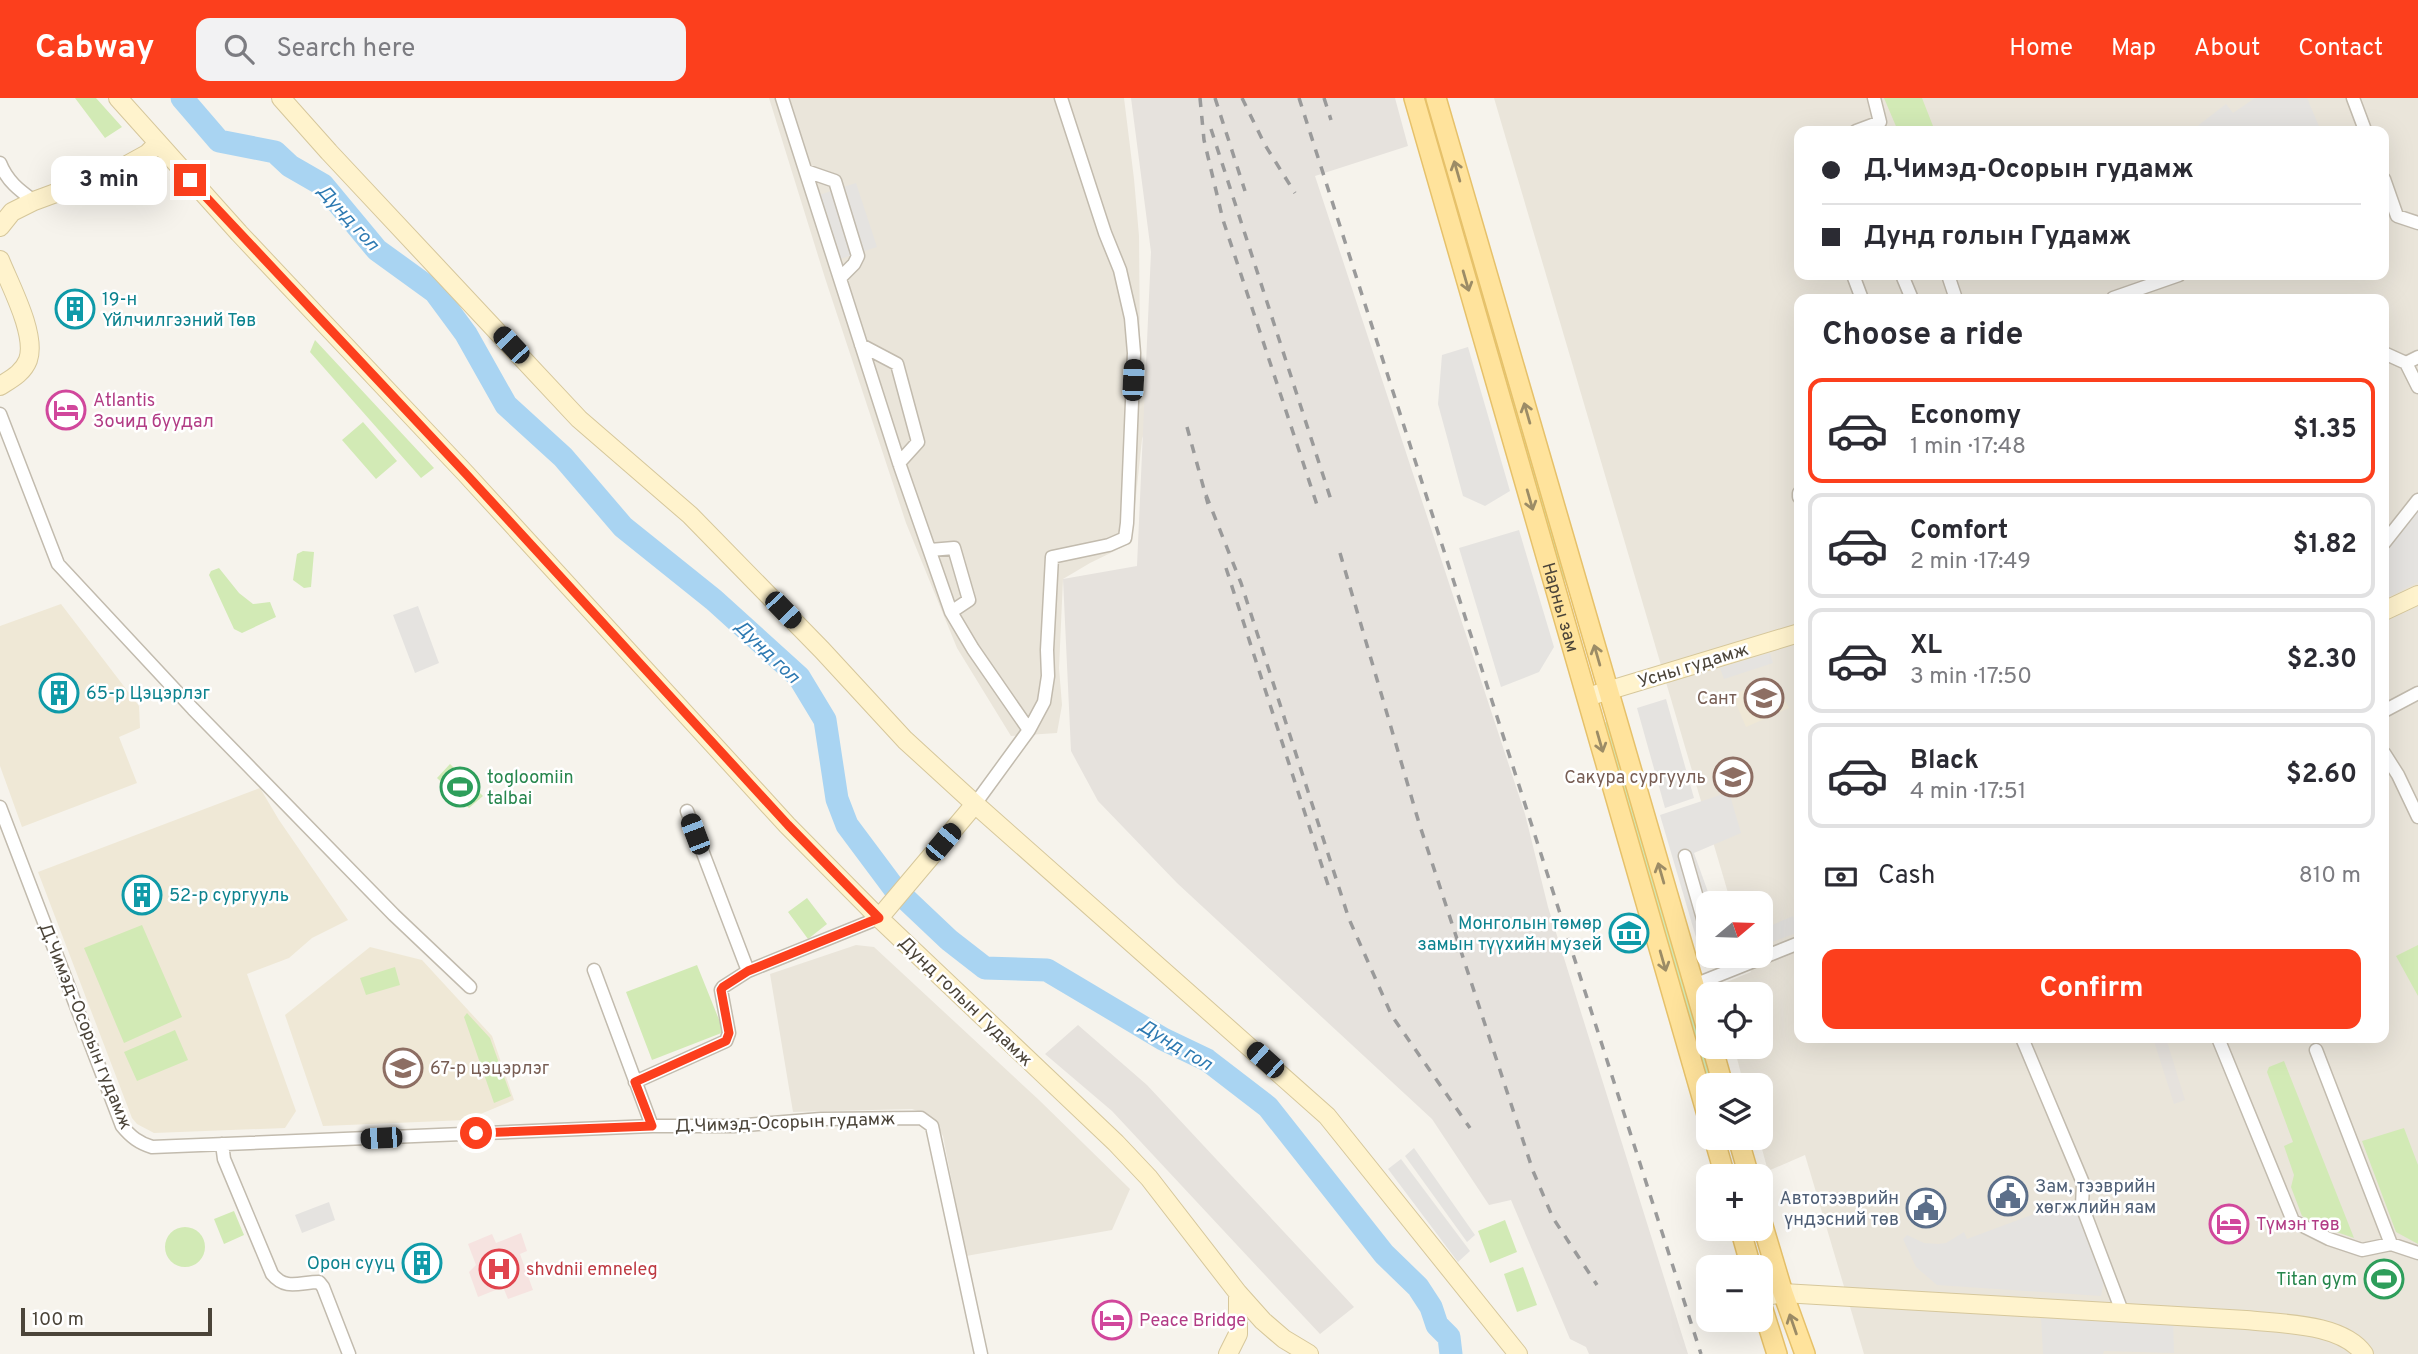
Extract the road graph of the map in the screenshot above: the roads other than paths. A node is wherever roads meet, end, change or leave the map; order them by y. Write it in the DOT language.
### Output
graph roads {
  1 [pos="118,98"];
  2 [pos="281,98"];
  3 [pos="782,98"];
  4 [pos="1061,98"];
  5 [pos="1414,98"];
  6 [pos="1436,98"];
  7 [pos="1874,98"];
  8 [pos="2353,98"];
  9 [pos="1869,126"];
  10 [pos="2362,126"];
  11 [pos="157,144"];
  12 [pos="0,163"];
  13 [pos="806,171"];
  14 [pos="1440,190"];
  15 [pos="2389,193"];
  16 [pos="34,201"];
  17 [pos="2418,223"];
  18 [pos="1473,226"];
  19 [pos="0,228"];
  20 [pos="0,260"];
  21 [pos="840,278"];
  22 [pos="2165,280"];
  23 [pos="2124,294"];
  24 [pos="861,345"];
  25 [pos="2389,354"];
  26 [pos="2412,360"];
  27 [pos="0,386"];
  28 [pos="2418,387"];
  29 [pos="0,414"];
  30 [pos="899,463"];
  31 [pos="2418,500"];
  32 [pos="2389,537"];
  33 [pos="930,550"];
  34 [pos="2418,595"];
  35 [pos="2389,609"];
  36 [pos="951,612"];
  37 [pos="1794,635"];
  38 [pos="1607,691"];
  39 [pos="2418,693"];
  40 [pos="1587,696"];
  41 [pos="2389,708"];
  42 [pos="1029,730"];
  43 [pos="2389,761"];
  44 [pos="975,804"];
  45 [pos="0,807"];
  46 [pos="687,811"];
  47 [pos="2418,817"];
  48 [pos="1685,856"];
  49 [pos="1696,891"];
  50 [pos="879,918"];
  51 [pos="1794,945"];
  52 [pos="594,970"];
  53 [pos="748,971"];
  54 [pos="1694,985"];
  55 [pos="470,987"];
  56 [pos="1696,992"];
  57 [pos="2024,1043"];
  58 [pos="2220,1043"];
  59 [pos="2316,1050"];
  60 [pos="1696,1076"];
  61 [pos="635,1082"];
  62 [pos="652,1126"];
  63 [pos="222,1144"];
  64 [pos="1767,1241"];
  65 [pos="2391,1244"];
  66 [pos="2418,1253"];
  67 [pos="1238,1293"];
  68 [pos="1783,1293"];
  69 [pos="1773,1296"];
  70 [pos="2123,1314"];
  71 [pos="1770,1332"];
  72 [pos="349,1354"];
  73 [pos="981,1354"];
  74 [pos="1228,1354"];
  75 [pos="1309,1354"];
  76 [pos="1517,1354"];
  77 [pos="1777,1354"];
  78 [pos="1805,1354"];
  79 [pos="2364,1354"];
  1 -- 11 [label="street, Дунд голын Гудамж"];
  2 -- 44 [label="street"];
  3 -- 13 [label="street"];
  4 -- 42 [label="street"];
  5 -- 14 [label="main road, Нарны зам"];
  18 -- 6 [label="main road, Нарны зам, one-way"];
  7 -- 9 [label="street"];
  8 -- 10 [label="street"];
  11 -- 16 [label="street"];
  11 -- 50 [label="street, Дунд голын Гудамж"];
  12 -- 16 [label="street"];
  13 -- 21 [label="street"];
  13 -- 21 [label="street"];
  14 -- 18 [label="main road"];
  14 -- 40 [label="main road, Нарны зам, one-way"];
  15 -- 17 [label="street"];
  16 -- 19 [label="street"];
  38 -- 18 [label="main road, Нарны зам, one-way"];
  20 -- 27 [label="street"];
  21 -- 24 [label="street"];
  22 -- 23 [label="street"];
  24 -- 30 [label="street"];
  24 -- 30 [label="street"];
  25 -- 26 [label="street"];
  26 -- 28 [label="street"];
  29 -- 55 [label="street"];
  30 -- 33 [label="street"];
  31 -- 32 [label="street"];
  33 -- 36 [label="street"];
  33 -- 36 [label="street"];
  34 -- 35 [label="street"];
  36 -- 42 [label="street"];
  37 -- 38 [label="street, Усны гудамж"];
  38 -- 40 [label="street, Усны гудамж"];
  54 -- 38 [label="main road, Нарны зам, one-way"];
  39 -- 41 [label="street"];
  40 -- 60 [label="main road, Нарны зам, one-way"];
  42 -- 44 [label="street"];
  43 -- 47 [label="street"];
  44 -- 50 [label="street"];
  44 -- 76 [label="street"];
  45 -- 63 [label="street, Д.Чимэд-Осорын гудамж"];
  46 -- 53 [label="street"];
  48 -- 49 [label="street"];
  50 -- 53 [label="street"];
  50 -- 67 [label="street, Дунд голын Гудамж"];
  51 -- 54 [label="street"];
  52 -- 61 [label="street"];
  53 -- 61 [label="street"];
  54 -- 56 [label="main road, Нарны зам"];
  57 -- 70 [label="street"];
  58 -- 65 [label="street"];
  59 -- 65 [label="street"];
  61 -- 62 [label="street"];
  62 -- 63 [label="street, Д.Чимэд-Осорын гудамж"];
  62 -- 73 [label="street, Д.Чимэд-Осорын гудамж"];
  63 -- 72 [label="street"];
  64 -- 68 [label="main road"];
  65 -- 66 [label="street"];
  67 -- 74 [label="street"];
  67 -- 75 [label="street, Дунд голын Гудамж"];
  68 -- 69 [label="street"];
  68 -- 70 [label="street"];
  78 -- 68 [label="main road, one-way"];
  70 -- 79 [label="street"];
  71 -- 77 [label="main road"];
}
